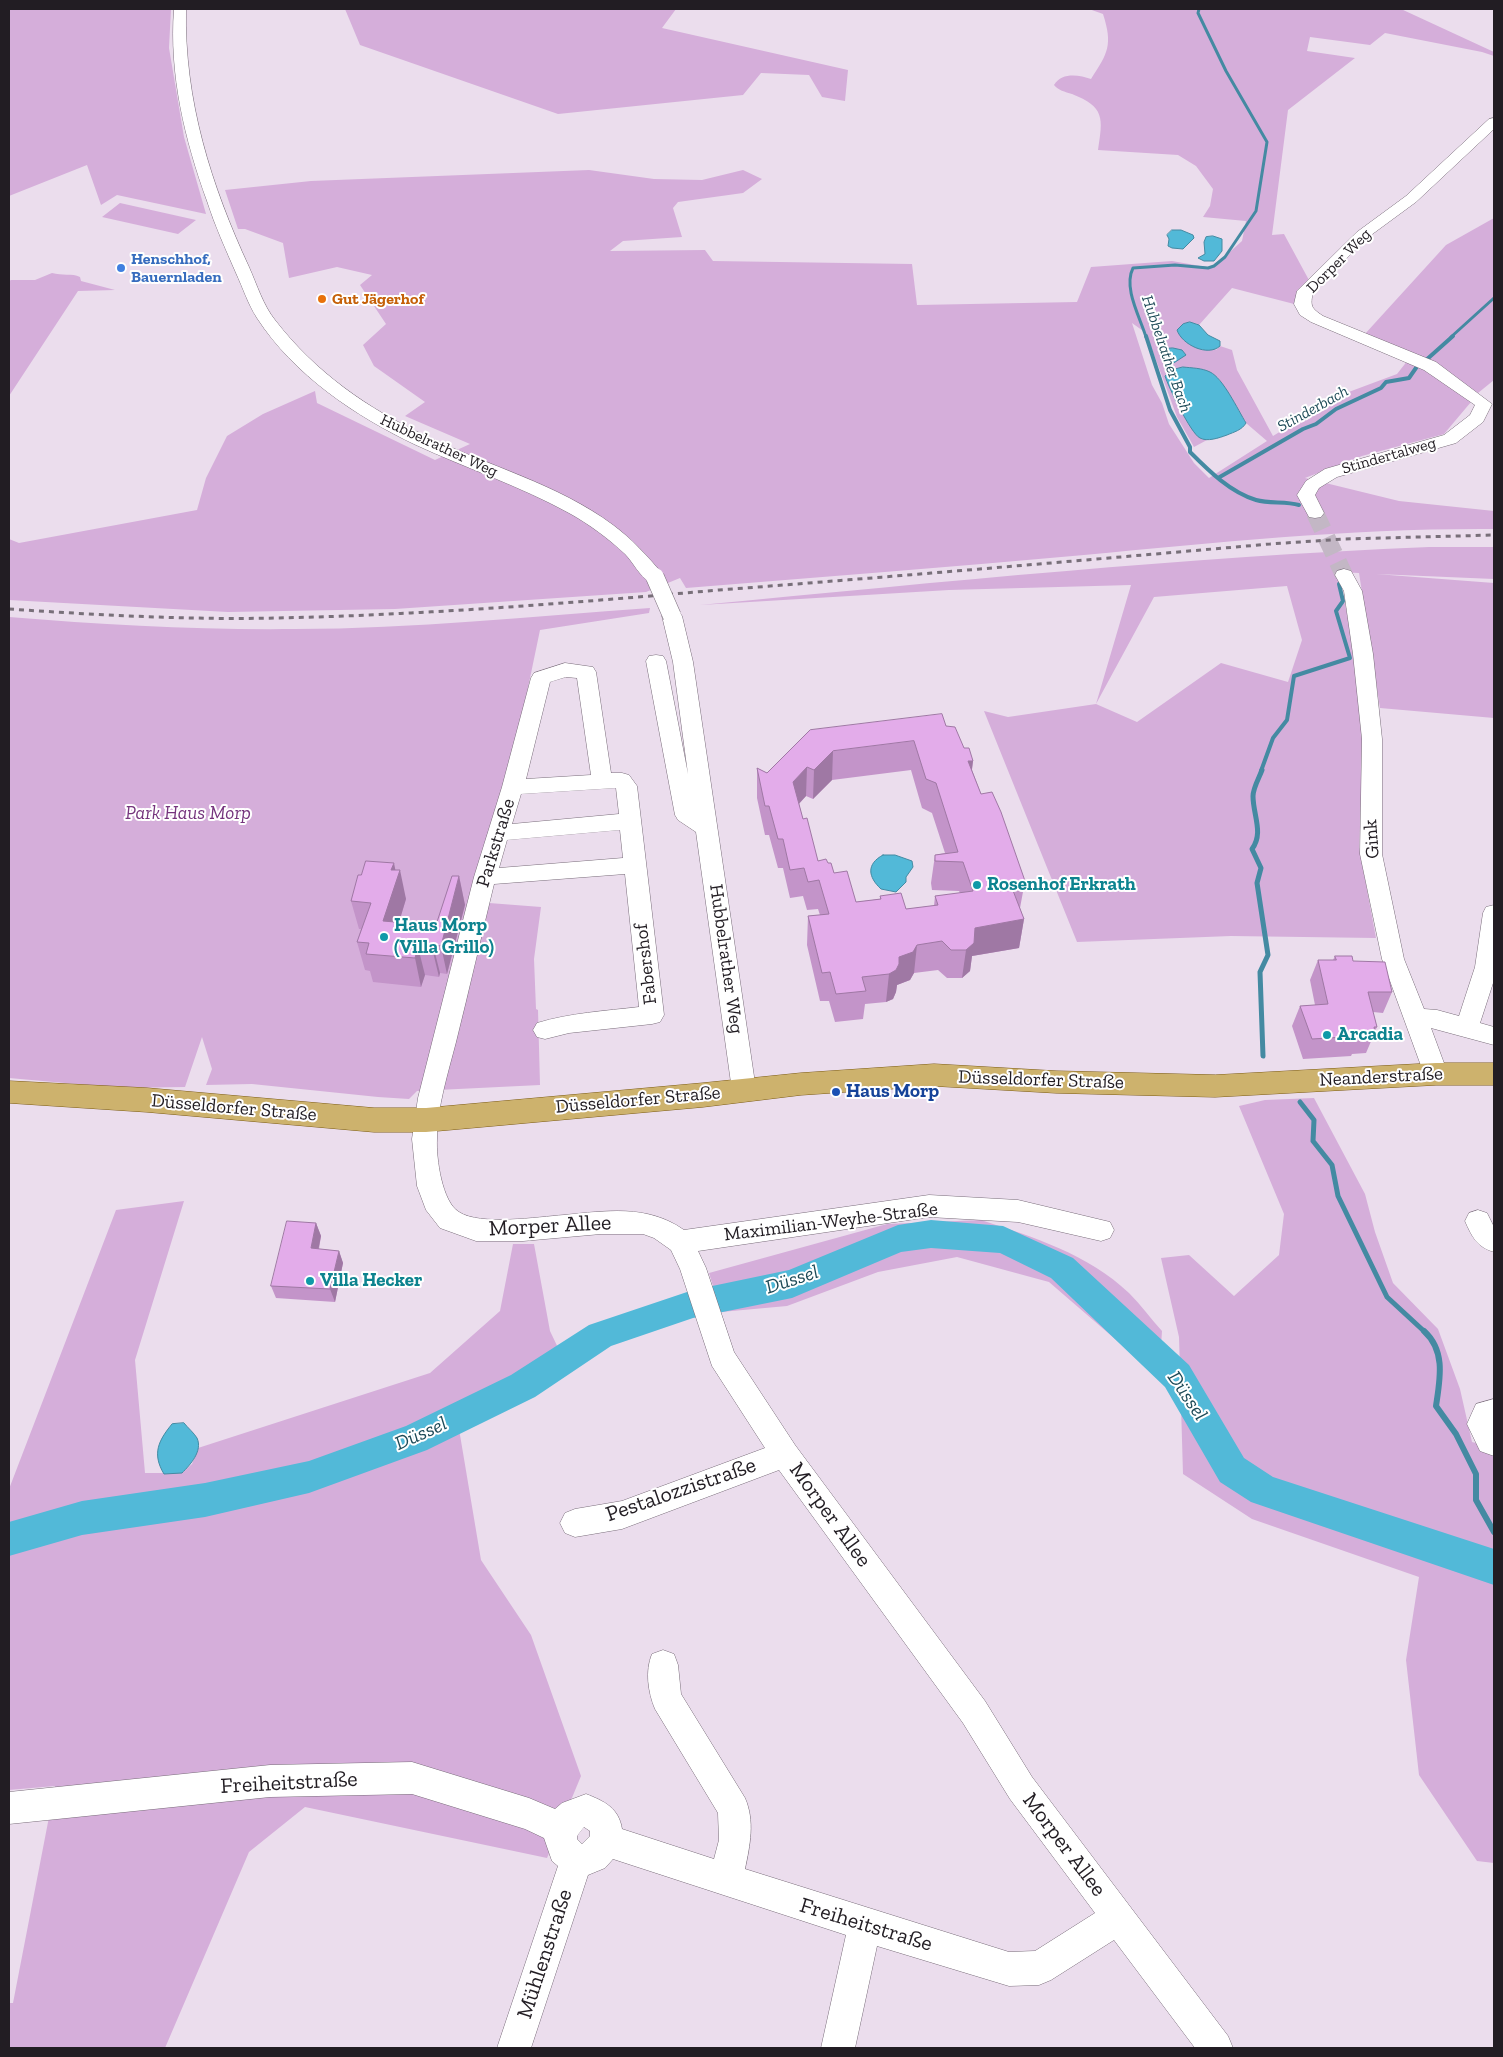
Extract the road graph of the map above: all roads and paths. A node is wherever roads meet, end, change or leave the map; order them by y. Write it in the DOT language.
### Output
graph roads {
  1 [pos="180,9"];
  2 [pos="1494,122"];
  3 [pos="1484,404"];
  4 [pos="1315,513"];
  5 [pos="1344,574"];
  6 [pos="656,661"];
  7 [pos="602,781"];
  8 [pos="513,787"];
  9 [pos="631,821"];
  10 [pos="706,828"];
  11 [pos="500,833"];
  12 [pos="635,865"];
  13 [pos="485,877"];
  14 [pos="1494,913"];
  15 [pos="1414,1018"];
  16 [pos="1467,1028"];
  17 [pos="545,1030"];
  18 [pos="1494,1036"];
  19 [pos="1436,1074"];
  20 [pos="1494,1074"];
  21 [pos="1267,1083"];
  22 [pos="744,1090"];
  23 [pos="9,1092"];
  24 [pos="426,1120"];
  25 [pos="1478,1221"];
  26 [pos="1101,1230"];
  27 [pos="1494,1241"];
  28 [pos="680,1242"];
  29 [pos="1494,1412"];
  30 [pos="1494,1443"];
  31 [pos="785,1454"];
  32 [pos="575,1523"];
  33 [pos="662,1665"];
  34 [pos="9,1808"];
  35 [pos="561,1829"];
  36 [pos="606,1840"];
  37 [pos="576,1860"];
  38 [pos="726,1880"];
  39 [pos="1118,1918"];
  40 [pos="865,1925"];
  41 [pos="514,2048"];
  42 [pos="838,2048"];
  43 [pos="1216,2048"];
  1 -- 10 [label="street, Hubbelrather Weg, bridge"];
  2 -- 3 [label="street, Dorper Weg"];
  3 -- 4 [label="street, Stindertalweg"];
  5 -- 15 [label="street, Gink"];
  6 -- 10 [label="street"];
  7 -- 8 [label="street, Fabershof"];
  7 -- 8 [label="street, Parkstraße"];
  7 -- 9 [label="street, Fabershof"];
  8 -- 11 [label="street, Parkstraße"];
  9 -- 11 [label="street"];
  9 -- 12 [label="street, Fabershof"];
  10 -- 22 [label="street, Hubbelrather Weg"];
  11 -- 13 [label="street, Parkstraße"];
  12 -- 13 [label="street"];
  12 -- 17 [label="street, Fabershof"];
  13 -- 24 [label="street, Parkstraße"];
  14 -- 16 [label="street"];
  15 -- 16 [label="street"];
  15 -- 19 [label="street, Gink"];
  16 -- 18 [label="street"];
  19 -- 20 [label="main road, Neanderstraße"];
  19 -- 21 [label="main road, Neanderstraße"];
  21 -- 22 [label="main road, Düsseldorfer Straße"];
  22 -- 24 [label="main road, Düsseldorfer Straße"];
  23 -- 24 [label="main road, Düsseldorfer Straße"];
  24 -- 28 [label="street, Morper Allee"];
  25 -- 27 [label="street"];
  26 -- 28 [label="street, Maximilian-Weyhe-Straße"];
  28 -- 31 [label="street, Morper Allee"];
  29 -- 30 [label="street"];
  31 -- 32 [label="street, Pestalozzistraße"];
  31 -- 39 [label="street, Morper Allee"];
  33 -- 38 [label="street"];
  34 -- 35 [label="street, Freiheitstraße"];
  35 -- 36 [label="street"];
  35 -- 37 [label="street"];
  36 -- 37 [label="street"];
  36 -- 38 [label="street, Freiheitstraße"];
  37 -- 41 [label="street, Mühlenstraße"];
  38 -- 40 [label="street, Freiheitstraße"];
  39 -- 40 [label="street, Freiheitstraße"];
  39 -- 43 [label="street, Morper Allee"];
  40 -- 42 [label="street"];
}
